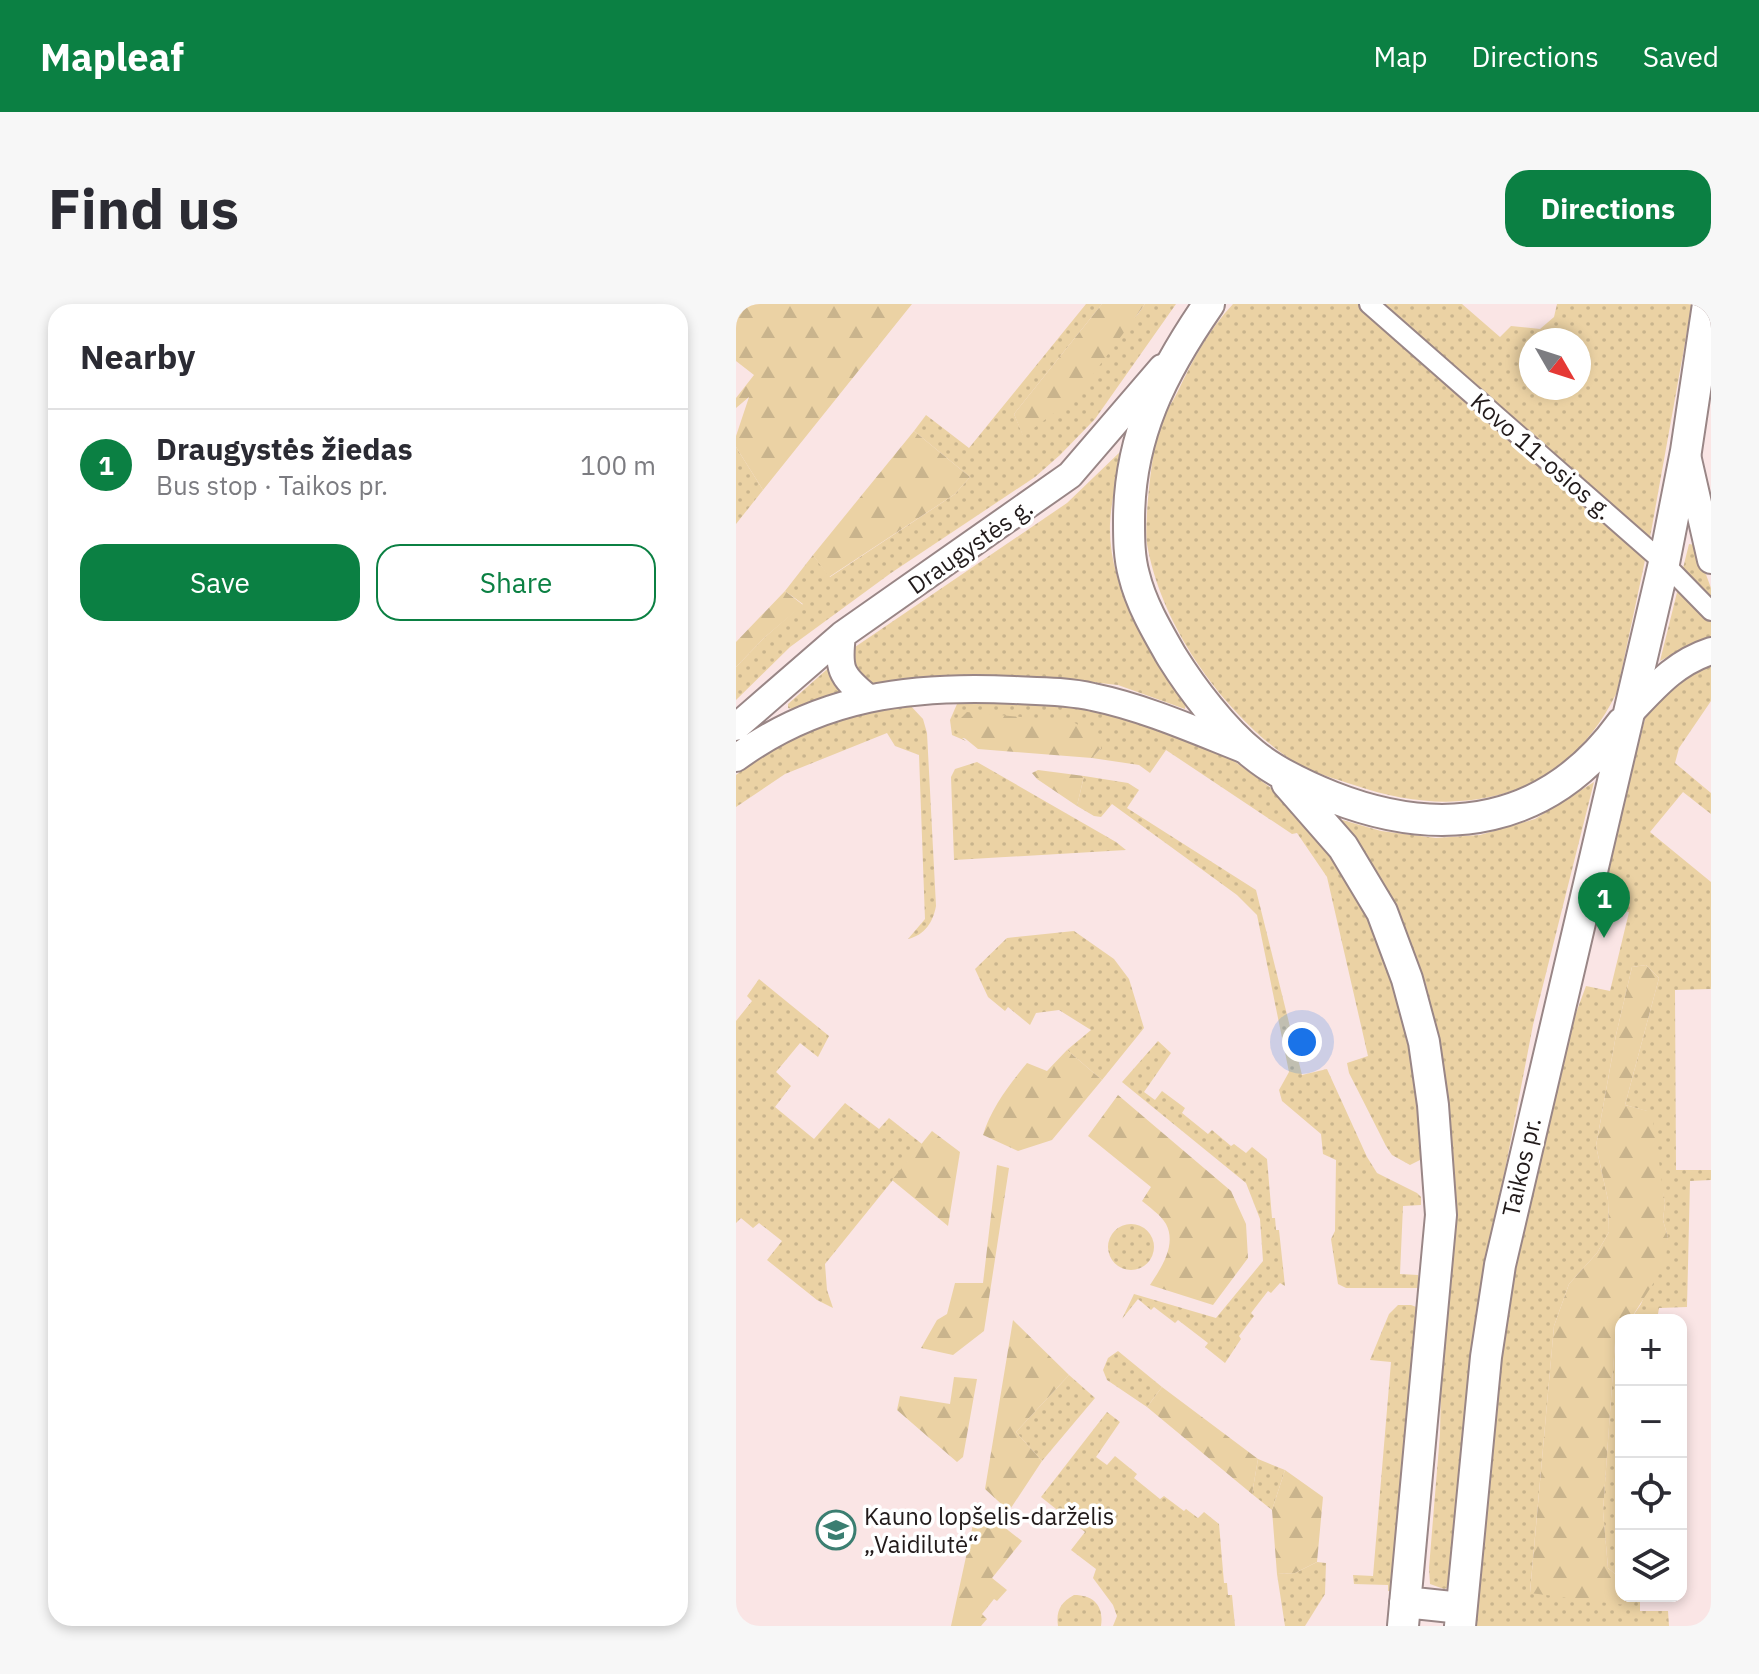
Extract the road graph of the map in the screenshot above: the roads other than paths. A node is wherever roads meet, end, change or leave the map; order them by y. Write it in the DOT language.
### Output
graph roads {
  1 [pos="1209,304"];
  2 [pos="1369,304"];
  3 [pos="1708,304"];
  4 [pos="1182,344"];
  5 [pos="1686,451"];
  6 [pos="1711,560"];
  7 [pos="1664,563"];
  8 [pos="1711,611"];
  9 [pos="842,635"];
  10 [pos="1711,651"];
  11 [pos="867,697"];
  12 [pos="1628,715"];
  13 [pos="736,727"];
  14 [pos="736,758"];
  15 [pos="1263,761"];
  16 [pos="1404,1614"];
  17 [pos="1460,1617"];
  1 -- 4 [label="main road"];
  2 -- 7 [label="street, Kovo 11-osios g."];
  3 -- 5 [label="main road, Taikos pr."];
  4 -- 9 [label="main road, Draugystės g."];
  4 -- 15 [label="main road"];
  5 -- 6 [label="main road"];
  5 -- 7 [label="main road, Taikos pr."];
  7 -- 8 [label="street, Kovo 11-osios g."];
  7 -- 12 [label="main road, Taikos pr."];
  9 -- 11 [label="main road"];
  9 -- 13 [label="main road, Draugystės g."];
  10 -- 12 [label="main road"];
  11 -- 14 [label="main road"];
  11 -- 15 [label="main road"];
  12 -- 15 [label="main road"];
  12 -- 17 [label="main road, Taikos pr."];
  15 -- 16 [label="main road"];
  16 -- 17 [label="main road"];
}
